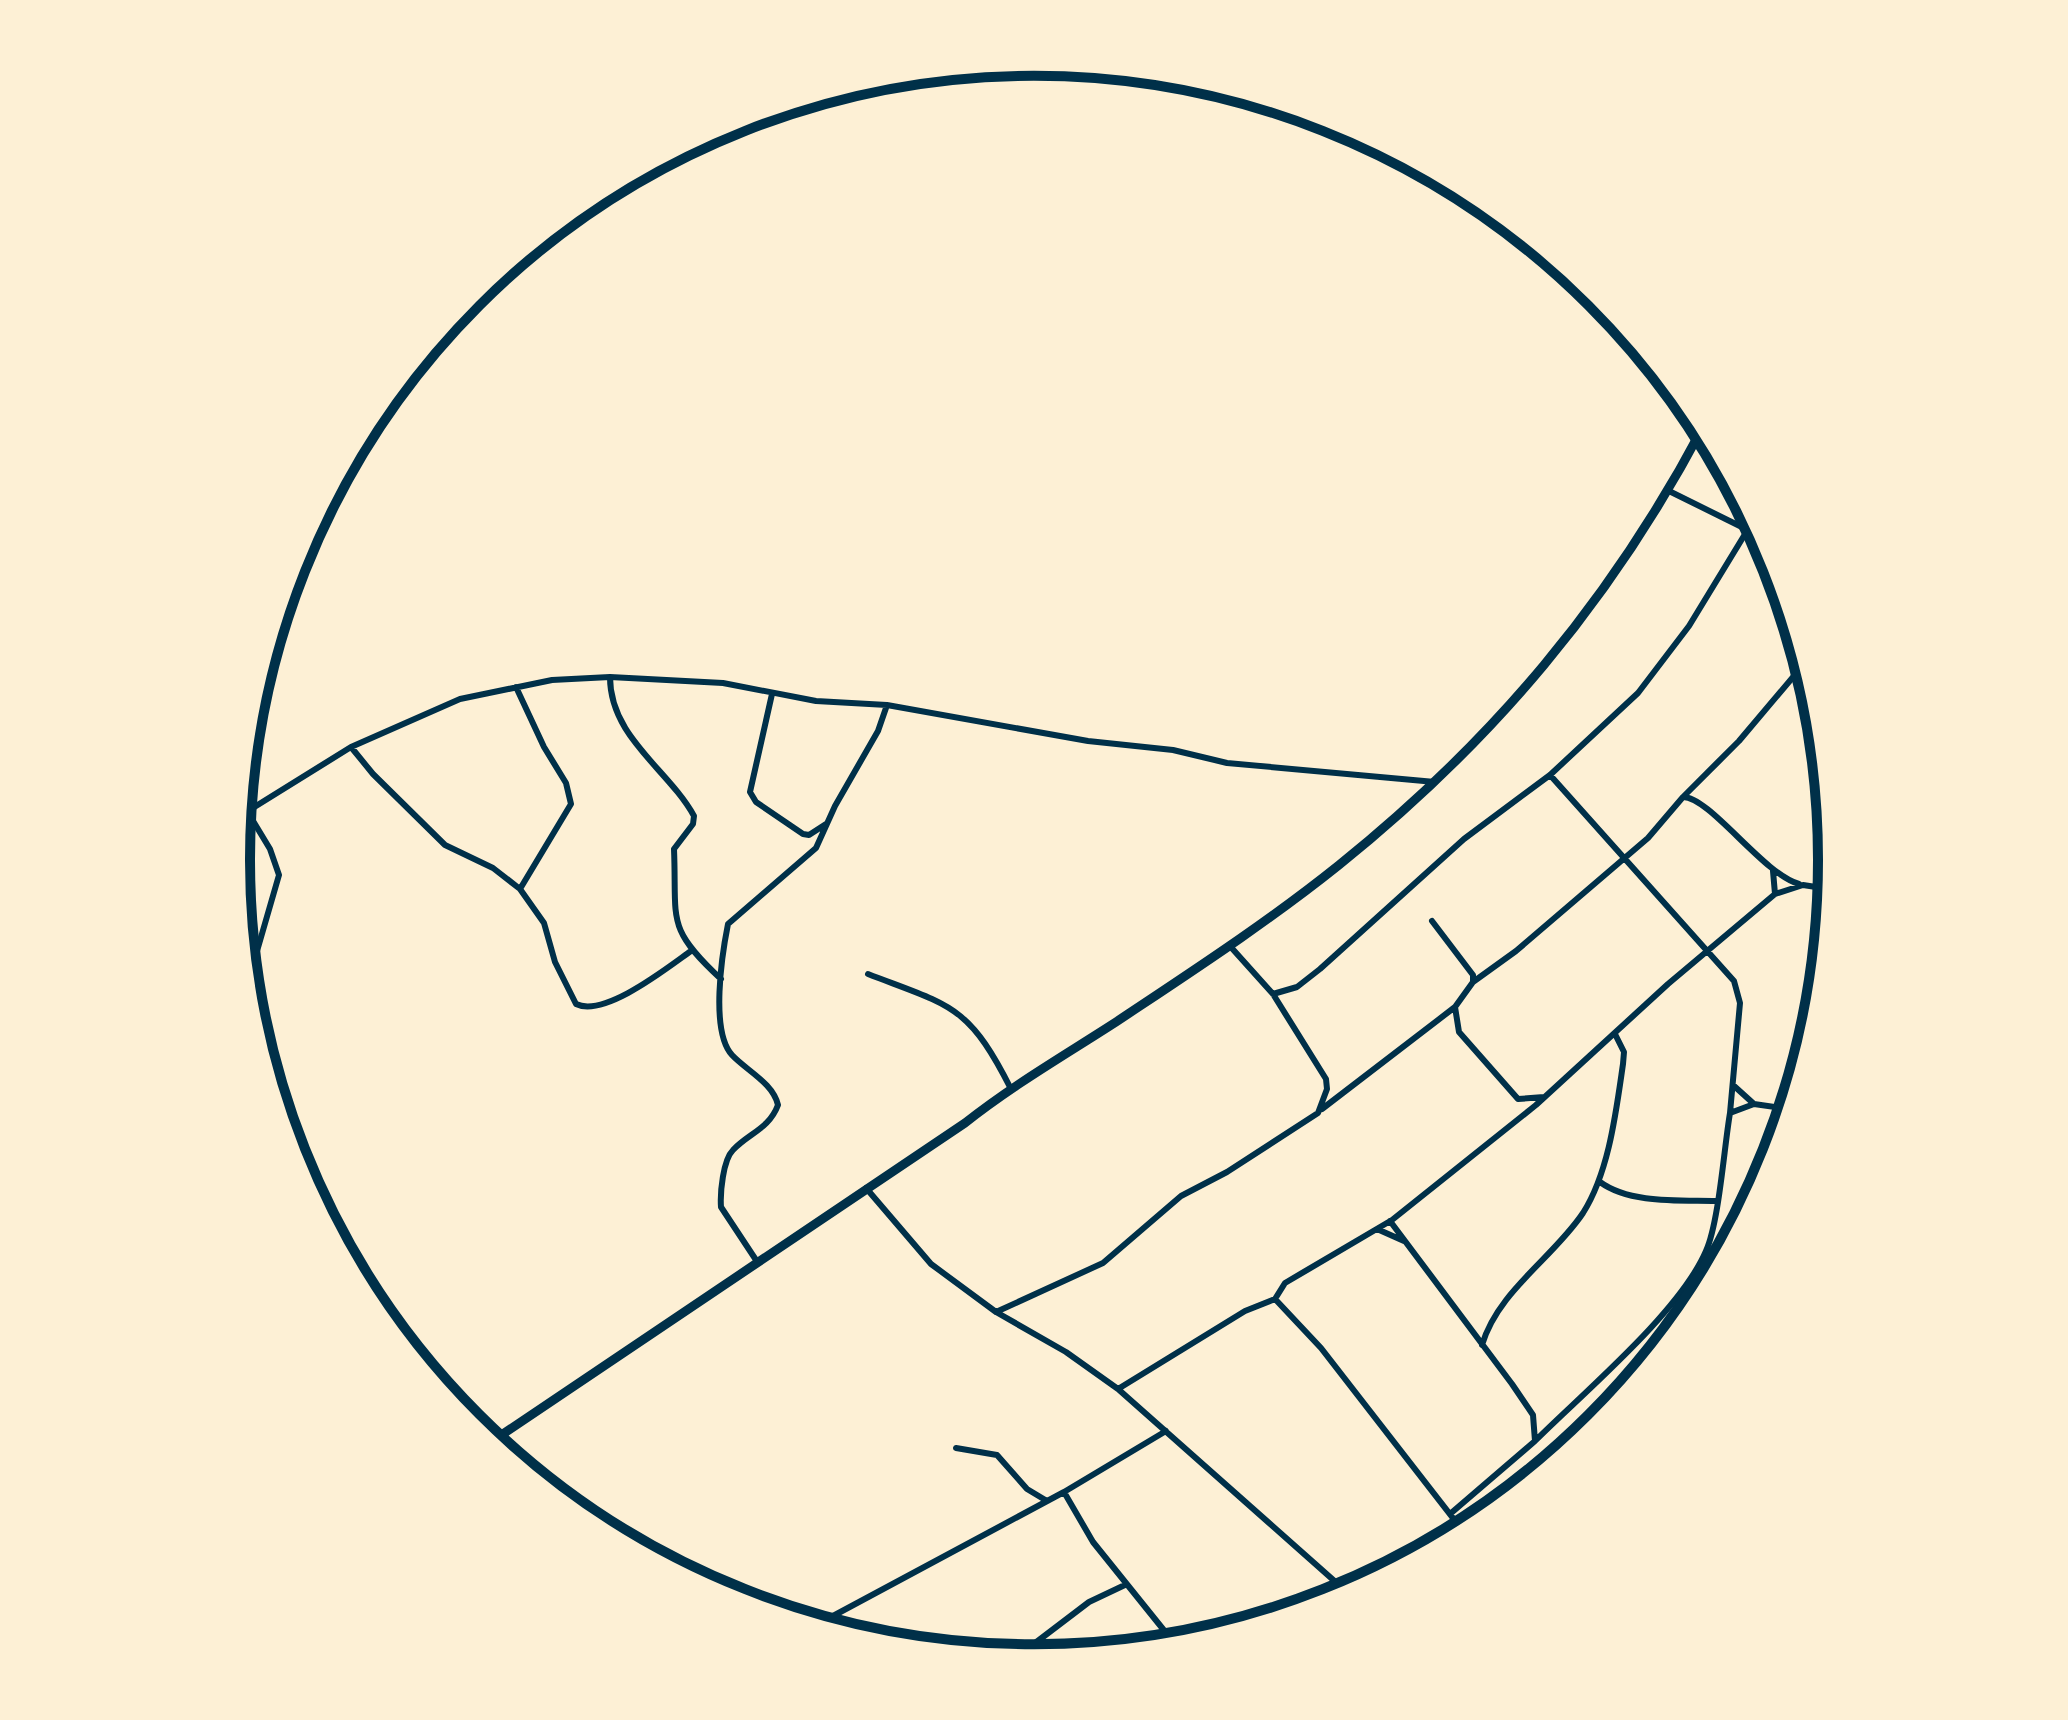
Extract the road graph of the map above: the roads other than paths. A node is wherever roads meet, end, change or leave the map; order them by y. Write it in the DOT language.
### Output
graph roads {
  1 [pos="1696,440"];
  2 [pos="1669,491"];
  3 [pos="1744,528"];
  4 [pos="1746,533"];
  5 [pos="1795,674"];
  6 [pos="610,677"];
  7 [pos="516,687"];
  8 [pos="772,694"];
  9 [pos="887,705"];
  10 [pos="351,747"];
  11 [pos="1550,775"];
  12 [pos="1435,782"];
  13 [pos="1683,797"];
  14 [pos="252,808"];
  15 [pos="829,822"];
  16 [pos="251,823"];
  17 [pos="1622,857"];
  18 [pos="1773,871"];
  19 [pos="1803,885"];
  20 [pos="1817,887"];
  21 [pos="520,889"];
  22 [pos="1775,894"];
  23 [pos="1432,921"];
  24 [pos="1229,945"];
  25 [pos="1708,950"];
  26 [pos="691,951"];
  27 [pos="256,954"];
  28 [pos="868,974"];
  29 [pos="721,979"];
  30 [pos="1473,982"];
  31 [pos="1273,994"];
  32 [pos="1455,1007"];
  33 [pos="1615,1034"];
  34 [pos="1733,1085"];
  35 [pos="1011,1089"];
  36 [pos="1544,1097"];
  37 [pos="1754,1104"];
  38 [pos="1777,1107"];
  39 [pos="1318,1113"];
  40 [pos="1730,1113"];
  41 [pos="1600,1182"];
  42 [pos="865,1188"];
  43 [pos="1716,1201"];
  44 [pos="1390,1221"];
  45 [pos="1377,1229"];
  46 [pos="1404,1241"];
  47 [pos="756,1260"];
  48 [pos="1275,1299"];
  49 [pos="996,1312"];
  50 [pos="1482,1345"];
  51 [pos="1118,1389"];
  52 [pos="1166,1431"];
  53 [pos="502,1435"];
  54 [pos="1535,1441"];
  55 [pos="956,1448"];
  56 [pos="1064,1492"];
  57 [pos="1047,1501"];
  58 [pos="1450,1514"];
  59 [pos="1455,1521"];
  60 [pos="1337,1583"];
  61 [pos="1127,1584"];
  62 [pos="832,1617"];
  63 [pos="1166,1632"];
  64 [pos="1037,1644"];
  1 -- 2 [label="main road"];
  2 -- 3 [label="street"];
  2 -- 12 [label="main road"];
  4 -- 11 [label="street"];
  5 -- 13 [label="street"];
  6 -- 7 [label="street"];
  6 -- 8 [label="street"];
  6 -- 26 [label="street"];
  7 -- 10 [label="street"];
  7 -- 21 [label="street"];
  8 -- 9 [label="street"];
  8 -- 15 [label="street"];
  9 -- 12 [label="street"];
  9 -- 15 [label="street"];
  10 -- 14 [label="street"];
  10 -- 21 [label="street"];
  11 -- 17 [label="street"];
  11 -- 31 [label="street"];
  12 -- 24 [label="main road"];
  13 -- 17 [label="street"];
  13 -- 18 [label="street"];
  15 -- 29 [label="street"];
  16 -- 27 [label="street"];
  17 -- 25 [label="street"];
  17 -- 30 [label="street"];
  18 -- 19 [label="street"];
  18 -- 22 [label="street"];
  19 -- 20 [label="street"];
  19 -- 22 [label="street"];
  21 -- 26 [label="street"];
  22 -- 25 [label="street"];
  23 -- 30 [label="street"];
  24 -- 31 [label="street"];
  24 -- 35 [label="main road"];
  25 -- 33 [label="street"];
  25 -- 34 [label="street"];
  26 -- 29 [label="street"];
  28 -- 35 [label="street"];
  29 -- 47 [label="street"];
  30 -- 32 [label="street"];
  31 -- 39 [label="street"];
  32 -- 36 [label="street"];
  32 -- 39 [label="street"];
  33 -- 36 [label="street"];
  33 -- 41 [label="street"];
  34 -- 37 [label="street"];
  34 -- 40 [label="street"];
  35 -- 42 [label="main road"];
  36 -- 44 [label="street"];
  37 -- 38 [label="street"];
  37 -- 40 [label="street"];
  39 -- 49 [label="street"];
  40 -- 43 [label="street"];
  41 -- 43 [label="street"];
  41 -- 50 [label="street"];
  42 -- 47 [label="main road"];
  42 -- 49 [label="street"];
  43 -- 54 [label="street"];
  44 -- 45 [label="street"];
  44 -- 46 [label="street"];
  45 -- 46 [label="street"];
  45 -- 48 [label="street"];
  46 -- 50 [label="street"];
  47 -- 53 [label="main road"];
  48 -- 51 [label="street"];
  48 -- 58 [label="street"];
  49 -- 51 [label="street"];
  50 -- 54 [label="street"];
  51 -- 52 [label="street"];
  52 -- 56 [label="street"];
  52 -- 60 [label="street"];
  54 -- 58 [label="street"];
  55 -- 57 [label="street"];
  56 -- 57 [label="street"];
  56 -- 61 [label="street"];
  57 -- 62 [label="street"];
  58 -- 59 [label="street"];
  61 -- 63 [label="street"];
  61 -- 64 [label="street"];
}
